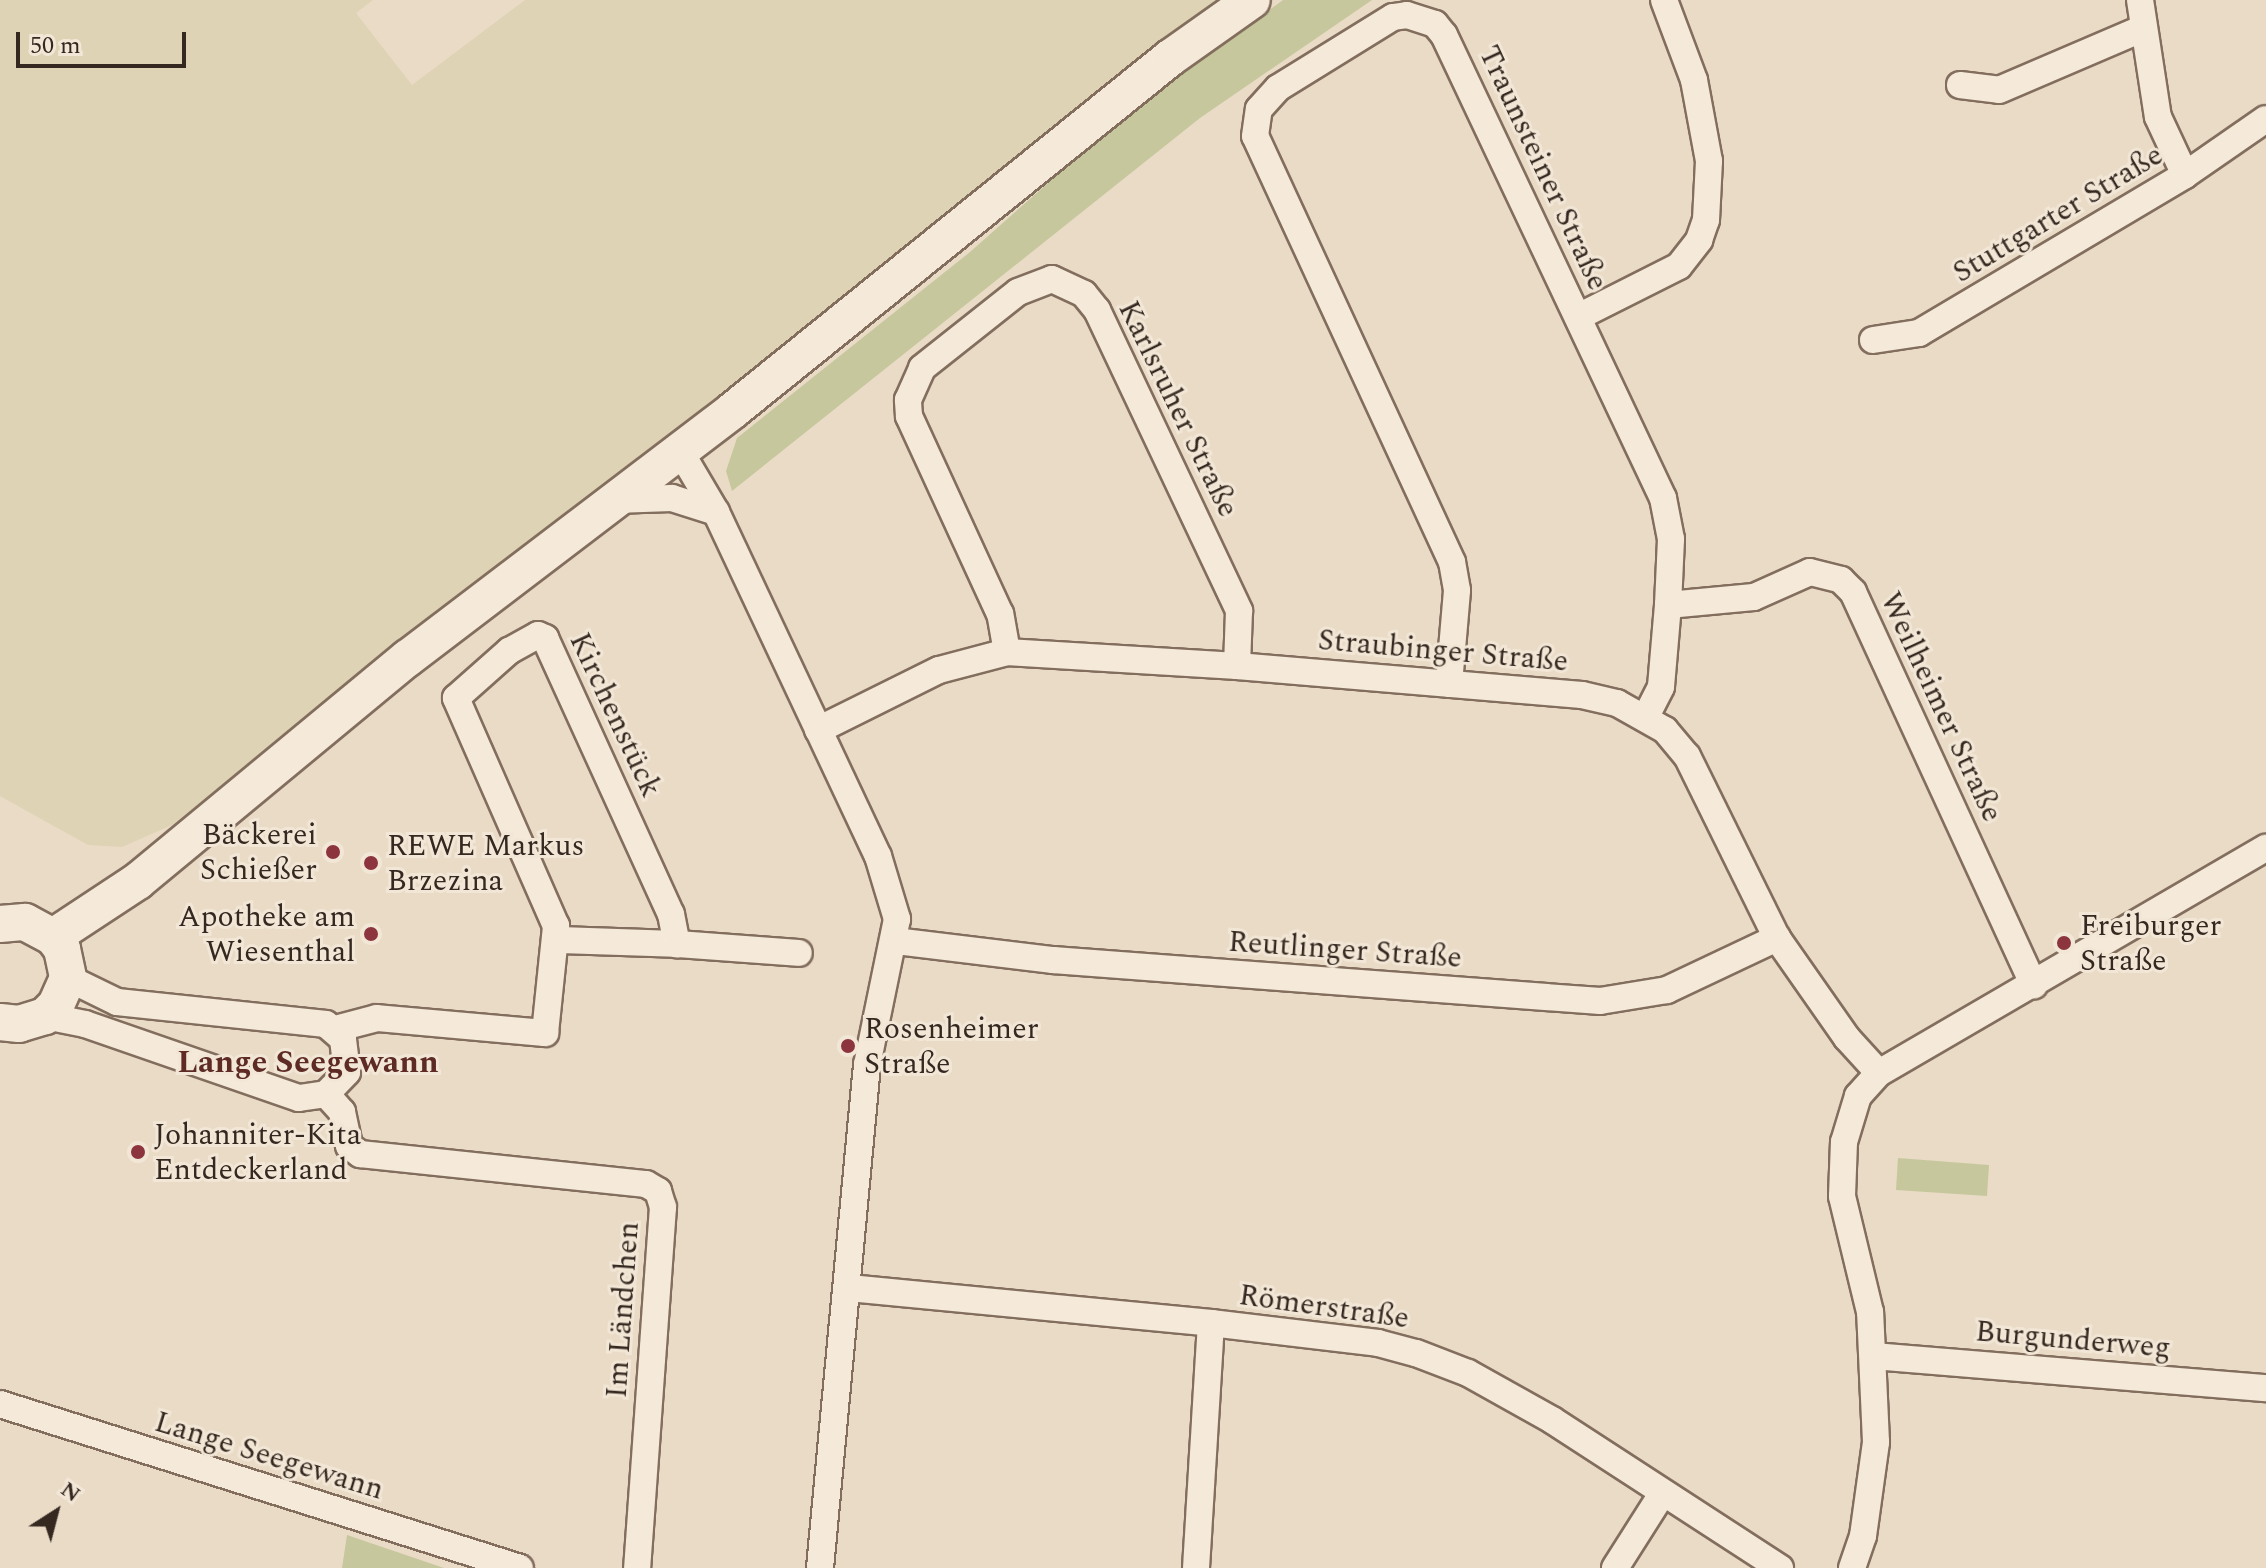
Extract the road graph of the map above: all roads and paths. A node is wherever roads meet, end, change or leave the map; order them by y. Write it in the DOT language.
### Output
graph roads {
  1 [pos="1252,0"];
  2 [pos="1664,0"];
  3 [pos="2140,0"];
  4 [pos="2141,29"];
  5 [pos="1960,85"];
  6 [pos="2266,119"];
  7 [pos="2185,175"];
  8 [pos="1578,317"];
  9 [pos="1873,340"];
  10 [pos="680,451"];
  11 [pos="613,500"];
  12 [pos="716,512"];
  13 [pos="1668,605"];
  14 [pos="1007,652"];
  15 [pos="1237,666"];
  16 [pos="1449,684"];
  17 [pos="1646,716"];
  18 [pos="818,730"];
  19 [pos="2266,848"];
  20 [pos="0,924"];
  21 [pos="53,937"];
  22 [pos="1777,938"];
  23 [pos="558,940"];
  24 [pos="895,941"];
  25 [pos="677,944"];
  26 [pos="799,953"];
  27 [pos="68,978"];
  28 [pos="2034,985"];
  29 [pos="45,1016"];
  30 [pos="0,1022"];
  31 [pos="335,1029"];
  32 [pos="1879,1073"];
  33 [pos="326,1094"];
  34 [pos="849,1288"];
  35 [pos="1211,1323"];
  36 [pos="1874,1356"];
  37 [pos="2266,1388"];
  38 [pos="0,1404"];
  39 [pos="1662,1494"];
  40 [pos="520,1568"];
  41 [pos="637,1568"];
  42 [pos="820,1568"];
  43 [pos="1196,1568"];
  44 [pos="1615,1568"];
  45 [pos="1780,1568"];
  46 [pos="1852,1568"];
  1 -- 10 [label="main road"];
  2 -- 8 [label="street"];
  3 -- 4 [label="street"];
  4 -- 5 [label="street"];
  4 -- 7 [label="street"];
  6 -- 7 [label="street, Stuttgarter Straße"];
  7 -- 9 [label="street, Stuttgarter Straße"];
  8 -- 13 [label="street, Traunsteiner Straße"];
  8 -- 16 [label="street, Traunsteiner Straße"];
  10 -- 11 [label="main road"];
  10 -- 12 [label="street"];
  11 -- 12 [label="street"];
  11 -- 21 [label="main road"];
  12 -- 18 [label="street"];
  13 -- 17 [label="street, Traunsteiner Straße"];
  13 -- 28 [label="street, Weilheimer Straße"];
  14 -- 15 [label="street, Straubinger Straße"];
  14 -- 15 [label="street, Karlsruher Straße"];
  14 -- 18 [label="street, Straubinger Straße"];
  15 -- 16 [label="street, Straubinger Straße"];
  16 -- 17 [label="street, Straubinger Straße"];
  17 -- 22 [label="street, Straubinger Straße"];
  18 -- 24 [label="street"];
  19 -- 28 [label="street"];
  20 -- 21 [label="main road"];
  21 -- 27 [label="main road"];
  22 -- 24 [label="street, Reutlinger Straße"];
  22 -- 32 [label="street, Straubinger Straße"];
  23 -- 25 [label="street"];
  23 -- 25 [label="street, Kirchenstück"];
  23 -- 31 [label="street, Kirchenstück"];
  24 -- 34 [label="street"];
  25 -- 26 [label="street"];
  27 -- 29 [label="main road"];
  27 -- 31 [label="street"];
  28 -- 32 [label="street"];
  29 -- 30 [label="main road"];
  29 -- 33 [label="street"];
  31 -- 33 [label="street"];
  32 -- 36 [label="street"];
  33 -- 41 [label="street, Im Ländchen"];
  34 -- 35 [label="street, Römerstraße"];
  34 -- 42 [label="street"];
  35 -- 39 [label="street, Römerstraße"];
  35 -- 43 [label="street"];
  36 -- 37 [label="street, Burgunderweg"];
  36 -- 46 [label="street"];
  38 -- 40 [label="street, Lange Seegewann"];
  39 -- 44 [label="street"];
  39 -- 45 [label="street, Römerstraße"];
}
